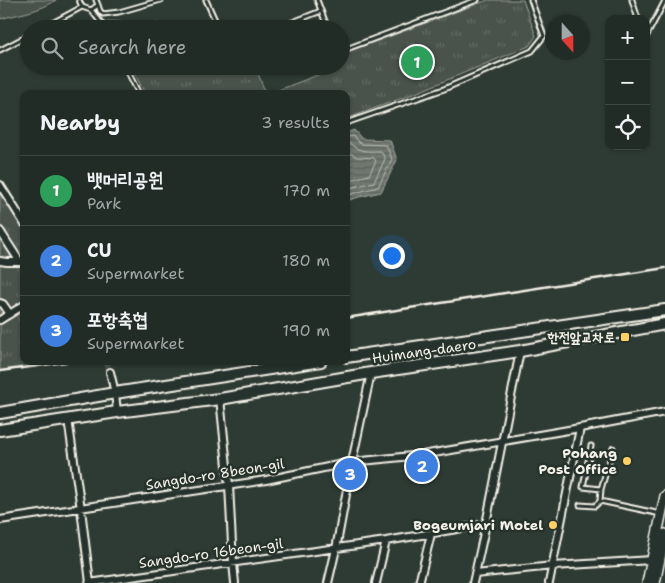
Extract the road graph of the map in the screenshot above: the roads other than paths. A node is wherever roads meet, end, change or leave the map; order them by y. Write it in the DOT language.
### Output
graph roads {
  1 [pos="79,0"];
  2 [pos="96,0"];
  3 [pos="161,0"];
  4 [pos="206,0"];
  5 [pos="317,0"];
  6 [pos="476,0"];
  7 [pos="531,0"];
  8 [pos="632,0"];
  9 [pos="665,1"];
  10 [pos="98,5"];
  11 [pos="82,7"];
  12 [pos="92,10"];
  13 [pos="322,11"];
  14 [pos="637,15"];
  15 [pos="58,20"];
  16 [pos="99,20"];
  17 [pos="215,20"];
  18 [pos="299,20"];
  19 [pos="325,20"];
  20 [pos="650,29"];
  21 [pos="20,40"];
  22 [pos="350,47"];
  23 [pos="0,50"];
  24 [pos="130,75"];
  25 [pos="137,90"];
  26 [pos="350,122"];
  27 [pos="0,185"];
  28 [pos="2,193"];
  29 [pos="20,218"];
  30 [pos="1,234"];
  31 [pos="0,261"];
  32 [pos="0,303"];
  33 [pos="20,308"];
  34 [pos="665,310"];
  35 [pos="10,314"];
  36 [pos="0,320"];
  37 [pos="665,324"];
  38 [pos="520,351"];
  39 [pos="350,356"];
  40 [pos="295,365"];
  41 [pos="110,372"];
  42 [pos="371,373"];
  43 [pos="115,393"];
  44 [pos="220,399"];
  45 [pos="117,412"];
  46 [pos="665,412"];
  47 [pos="0,413"];
  48 [pos="68,419"];
  49 [pos="580,428"];
  50 [pos="0,430"];
  51 [pos="502,442"];
  52 [pos="592,446"];
  53 [pos="613,448"];
  54 [pos="352,462"];
  55 [pos="229,486"];
  56 [pos="601,489"];
  57 [pos="665,496"];
  58 [pos="600,501"];
  59 [pos="580,505"];
  60 [pos="81,509"];
  61 [pos="661,514"];
  62 [pos="0,520"];
  63 [pos="486,524"];
  64 [pos="431,534"];
  65 [pos="665,534"];
  66 [pos="386,542"];
  67 [pos="336,549"];
  68 [pos="652,560"];
  69 [pos="232,563"];
  70 [pos="553,566"];
  71 [pos="475,574"];
  72 [pos="89,583"];
  73 [pos="235,583"];
  74 [pos="328,583"];
  75 [pos="376,583"];
  76 [pos="420,583"];
  77 [pos="473,583"];
  78 [pos="549,583"];
  79 [pos="647,583"];
  80 [pos="655,583"];
  1 -- 11 [label="lane"];
  2 -- 10 [label="lane"];
  3 -- 10 [label="lane"];
  4 -- 17 [label="lane"];
  5 -- 13 [label="lane"];
  6 -- 22 [label="lane"];
  7 -- 26 [label="lane"];
  8 -- 14 [label="lane"];
  9 -- 20 [label="lane"];
  10 -- 12 [label="lane"];
  11 -- 12 [label="lane"];
  11 -- 15 [label="lane"];
  12 -- 16 [label="lane"];
  13 -- 18 [label="lane"];
  13 -- 19 [label="lane"];
  21 -- 23 [label="lane"];
  24 -- 25 [label="lane"];
  27 -- 28 [label="street"];
  28 -- 29 [label="street"];
  30 -- 31 [label="street"];
  32 -- 35 [label="street"];
  33 -- 35 [label="street"];
  34 -- 39 [label="main road, Huimang-daero"];
  35 -- 36 [label="street"];
  37 -- 38 [label="main road, Huimang-daero"];
  38 -- 42 [label="main road, Huimang-daero"];
  38 -- 51 [label="street"];
  40 -- 43 [label="main road"];
  41 -- 43 [label="street"];
  42 -- 44 [label="main road, Huimang-daero"];
  42 -- 54 [label="street"];
  43 -- 45 [label="street"];
  43 -- 47 [label="main road"];
  44 -- 45 [label="main road, Huimang-daero"];
  44 -- 55 [label="street"];
  45 -- 48 [label="main road, Huimang-daero"];
  46 -- 49 [label="street, Sangdo-ro 8beon-gil"];
  48 -- 50 [label="main road, Huimang-daero"];
  48 -- 60 [label="street"];
  49 -- 51 [label="street, Sangdo-ro 8beon-gil"];
  49 -- 70 [label="street"];
  51 -- 54 [label="street, Sangdo-ro 8beon-gil"];
  51 -- 63 [label="street"];
  52 -- 56 [label="lane"];
  53 -- 56 [label="lane"];
  54 -- 55 [label="street, Sangdo-ro 8beon-gil"];
  54 -- 67 [label="street"];
  55 -- 60 [label="street, Sangdo-ro 8beon-gil"];
  55 -- 69 [label="street"];
  56 -- 58 [label="lane"];
  57 -- 61 [label="main road"];
  58 -- 59 [label="lane"];
  58 -- 61 [label="lane"];
  60 -- 62 [label="street, Sangdo-ro 8beon-gil"];
  60 -- 72 [label="street, Sangdo-ro 16beon-gil"];
  61 -- 68 [label="main road"];
  63 -- 64 [label="street, Sangdo-ro 16beon-gil"];
  63 -- 71 [label="street"];
  64 -- 66 [label="street, Sangdo-ro 16beon-gil"];
  64 -- 76 [label="street"];
  65 -- 80 [label="main road"];
  66 -- 67 [label="street, Sangdo-ro 16beon-gil"];
  66 -- 75 [label="street"];
  67 -- 69 [label="street, Sangdo-ro 16beon-gil"];
  67 -- 74 [label="street"];
  68 -- 70 [label="street"];
  68 -- 79 [label="main road"];
  69 -- 72 [label="street, Sangdo-ro 16beon-gil"];
  69 -- 73 [label="street"];
  70 -- 71 [label="street"];
  70 -- 78 [label="street"];
  71 -- 77 [label="street"];
}
